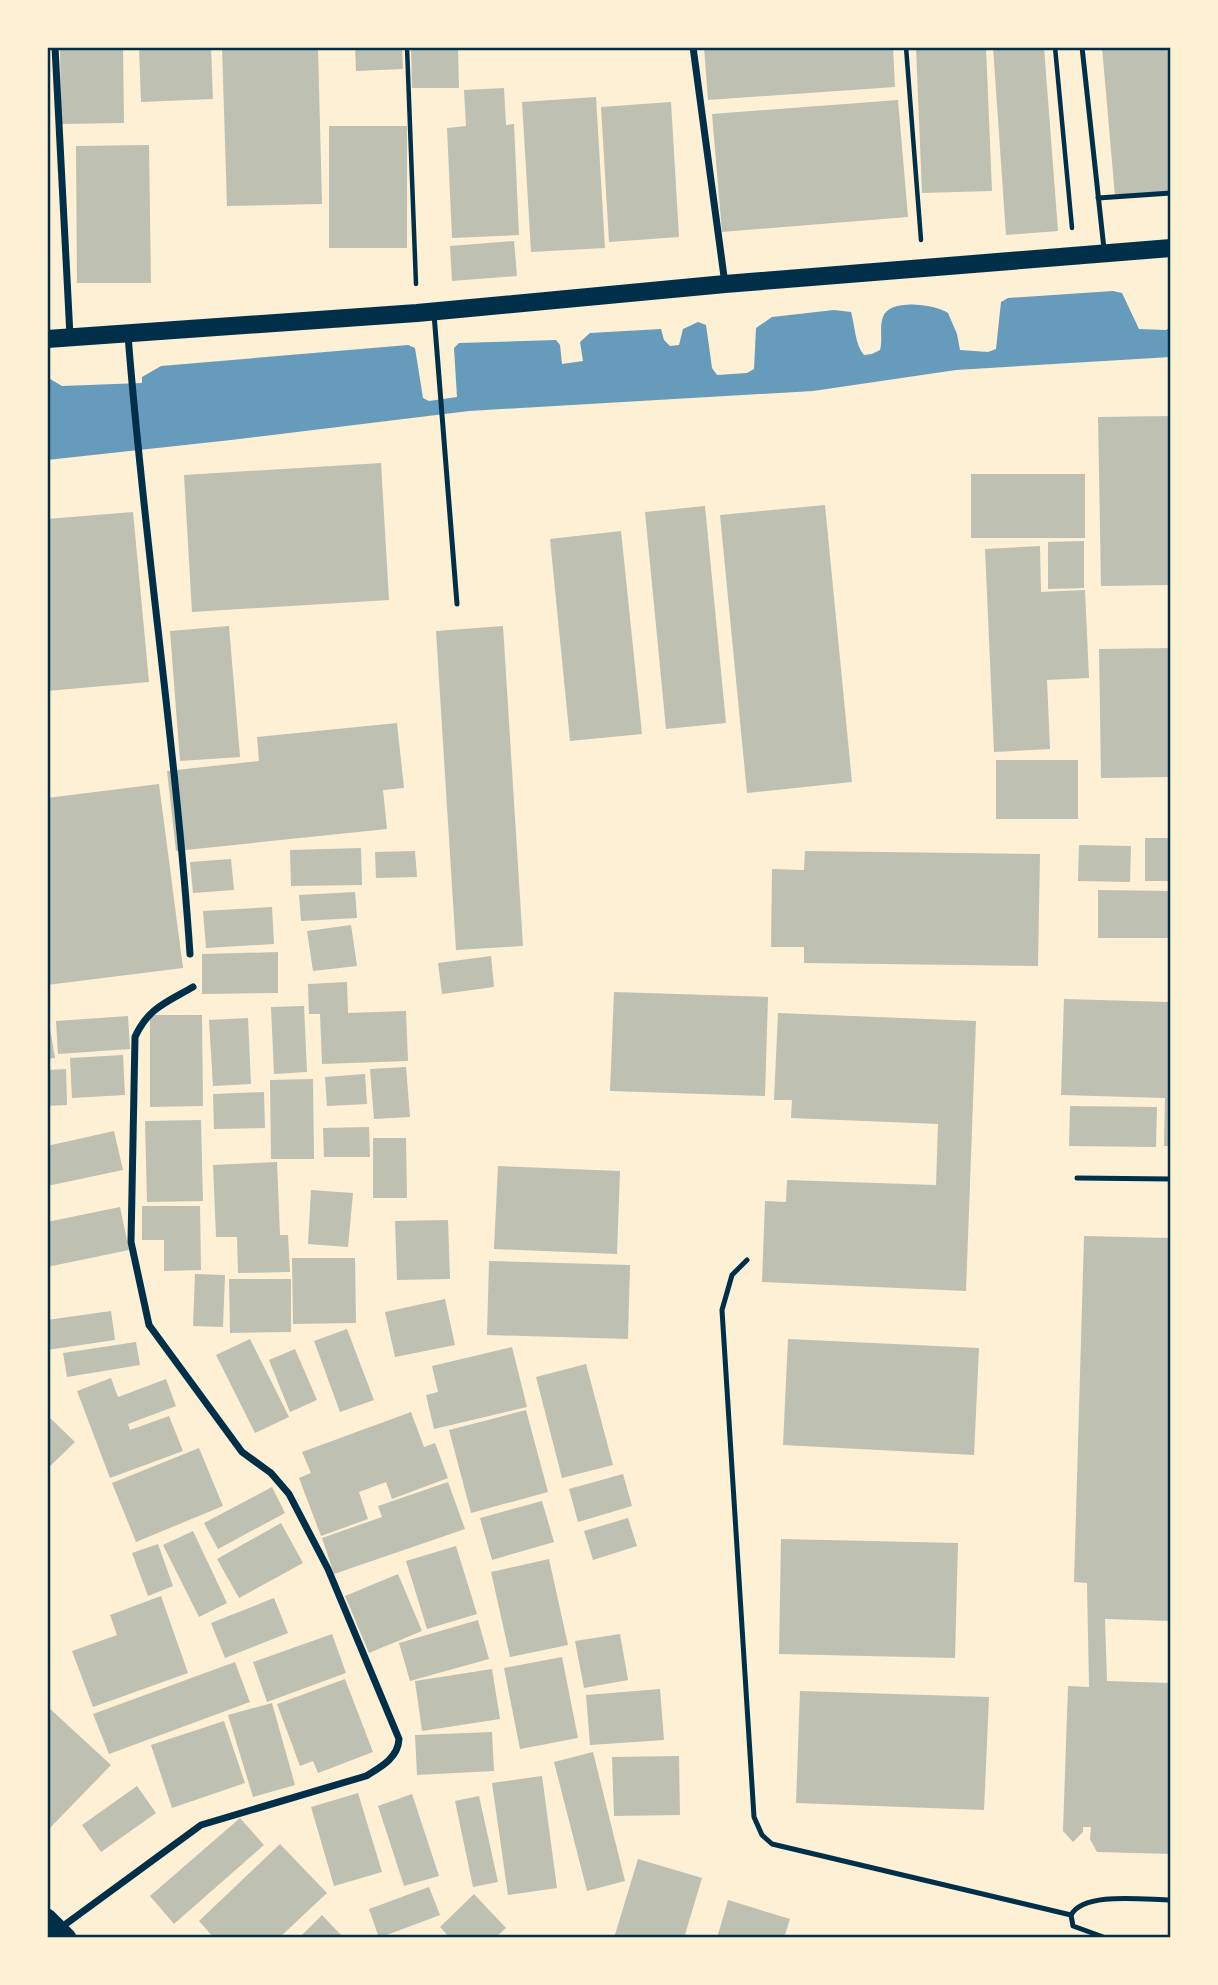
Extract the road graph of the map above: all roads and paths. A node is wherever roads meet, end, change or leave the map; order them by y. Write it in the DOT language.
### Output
graph roads {
  1 [pos="55,47"];
  2 [pos="407,47"];
  3 [pos="693,47"];
  4 [pos="906,47"];
  5 [pos="1055,47"];
  6 [pos="1083,47"];
  7 [pos="1171,194"];
  8 [pos="1098,198"];
  9 [pos="1171,248"];
  10 [pos="1105,253"];
  11 [pos="1075,255"];
  12 [pos="923,269"];
  13 [pos="725,284"];
  14 [pos="425,312"];
  15 [pos="128,332"];
  16 [pos="70,337"];
  17 [pos="47,339"];
  18 [pos="457,604"];
  19 [pos="190,954"];
  20 [pos="193,987"];
  21 [pos="1076,1178"];
  22 [pos="1171,1179"];
  23 [pos="747,1259"];
  24 [pos="1171,1900"];
  25 [pos="1071,1915"];
  26 [pos="58,1928"];
  27 [pos="1105,1938"];
  1 -- 16 [label="street"];
  2 -- 14 [label="path"];
  3 -- 13 [label="street"];
  4 -- 12 [label="path"];
  5 -- 11 [label="path"];
  6 -- 8 [label="lane"];
  7 -- 8 [label="lane"];
  8 -- 10 [label="lane"];
  9 -- 10 [label="main road"];
  10 -- 11 [label="main road"];
  11 -- 12 [label="main road"];
  12 -- 13 [label="main road"];
  13 -- 14 [label="main road"];
  14 -- 15 [label="main road"];
  14 -- 18 [label="lane"];
  15 -- 16 [label="main road"];
  15 -- 19 [label="street"];
  16 -- 17 [label="main road"];
  20 -- 26 [label="street"];
  21 -- 22 [label="lane"];
  23 -- 25 [label="lane"];
  24 -- 25 [label="lane"];
  25 -- 27 [label="lane"];
}
